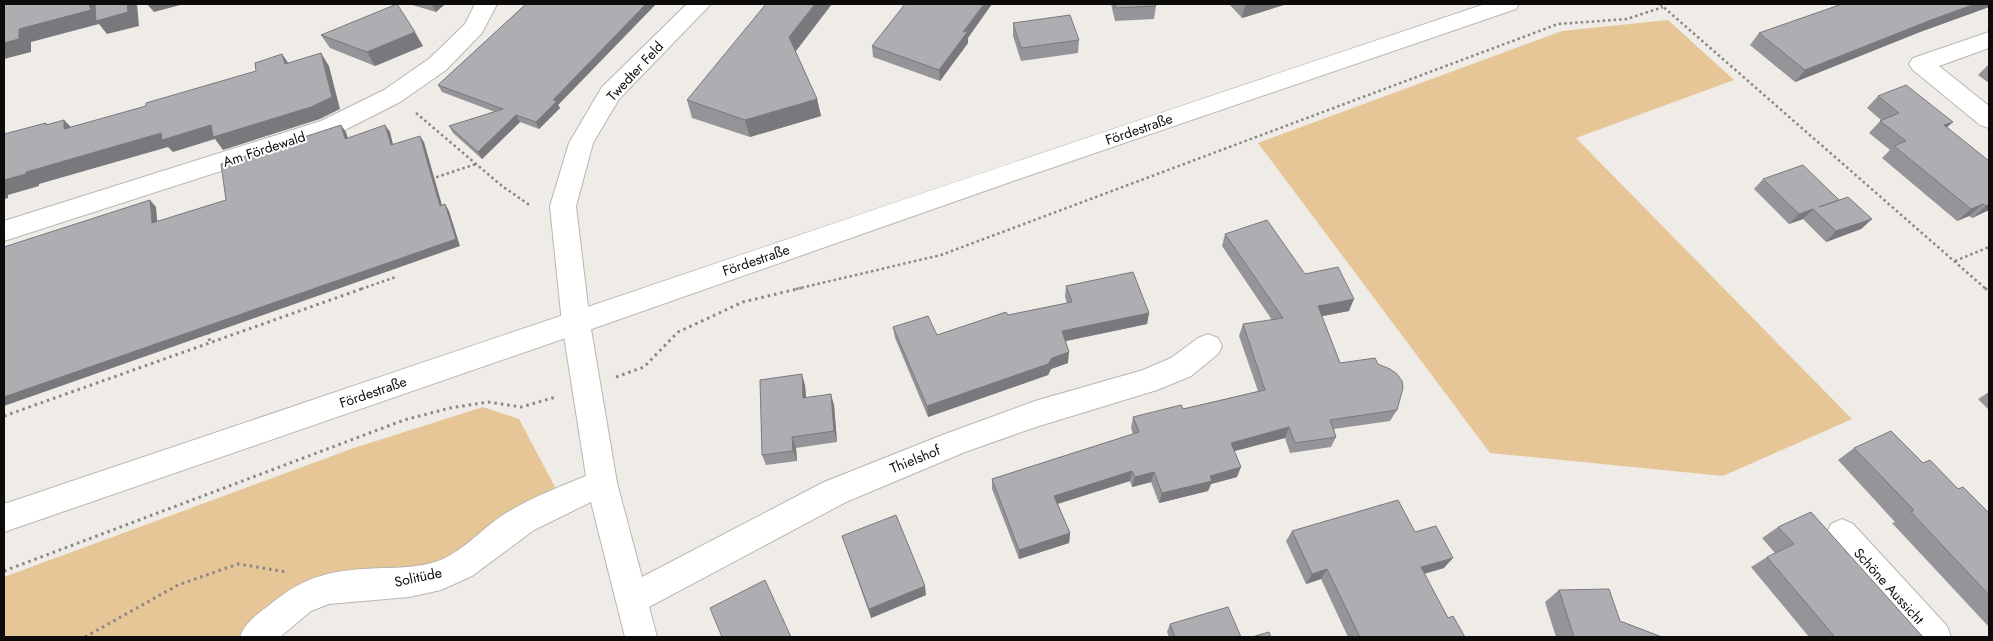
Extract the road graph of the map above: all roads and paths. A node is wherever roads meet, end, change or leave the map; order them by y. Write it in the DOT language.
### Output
graph roads {
  1 [pos="486,4"];
  2 [pos="700,4"];
  3 [pos="1508,4"];
  4 [pos="1661,5"];
  5 [pos="1989,40"];
  6 [pos="392,96"];
  7 [pos="1989,118"];
  8 [pos="476,164"];
  9 [pos="430,180"];
  10 [pos="563,206"];
  11 [pos="4,231"];
  12 [pos="1989,247"];
  13 [pos="1955,262"];
  14 [pos="396,277"];
  15 [pos="1989,292"];
  16 [pos="576,323"];
  17 [pos="207,324"];
  18 [pos="210,343"];
  19 [pos="1208,346"];
  20 [pos="586,387"];
  21 [pos="4,416"];
  22 [pos="602,483"];
  23 [pos="4,518"];
  24 [pos="1842,534"];
  25 [pos="4,571"];
  26 [pos="312,593"];
  27 [pos="632,599"];
  28 [pos="85,637"];
  29 [pos="256,637"];
  30 [pos="642,637"];
  31 [pos="1935,637"];
  1 -- 6 [label="street, Am Fördewald"];
  2 -- 10 [label="street, Twedter Feld"];
  3 -- 16 [label="street, Fördestraße"];
  4 -- 13 [label="path"];
  4 -- 20 [label="path"];
  5 -- 7 [label="street"];
  6 -- 8 [label="path"];
  6 -- 11 [label="street, Am Fördewald"];
  8 -- 9 [label="path"];
  8 -- 10 [label="path"];
  10 -- 16 [label="street, Twedter Feld"];
  12 -- 13 [label="path"];
  13 -- 15 [label="path"];
  14 -- 18 [label="path"];
  16 -- 20 [label="street"];
  16 -- 23 [label="street, Fördestraße"];
  17 -- 18 [label="path"];
  18 -- 21 [label="path"];
  19 -- 27 [label="street, Thielshof"];
  20 -- 22 [label="street"];
  20 -- 25 [label="path"];
  22 -- 26 [label="street, Solitüde"];
  22 -- 27 [label="street"];
  24 -- 31 [label="street, Schöne Aussicht"];
  26 -- 28 [label="path"];
  26 -- 29 [label="street, Solitüde"];
  27 -- 30 [label="street"];
}
